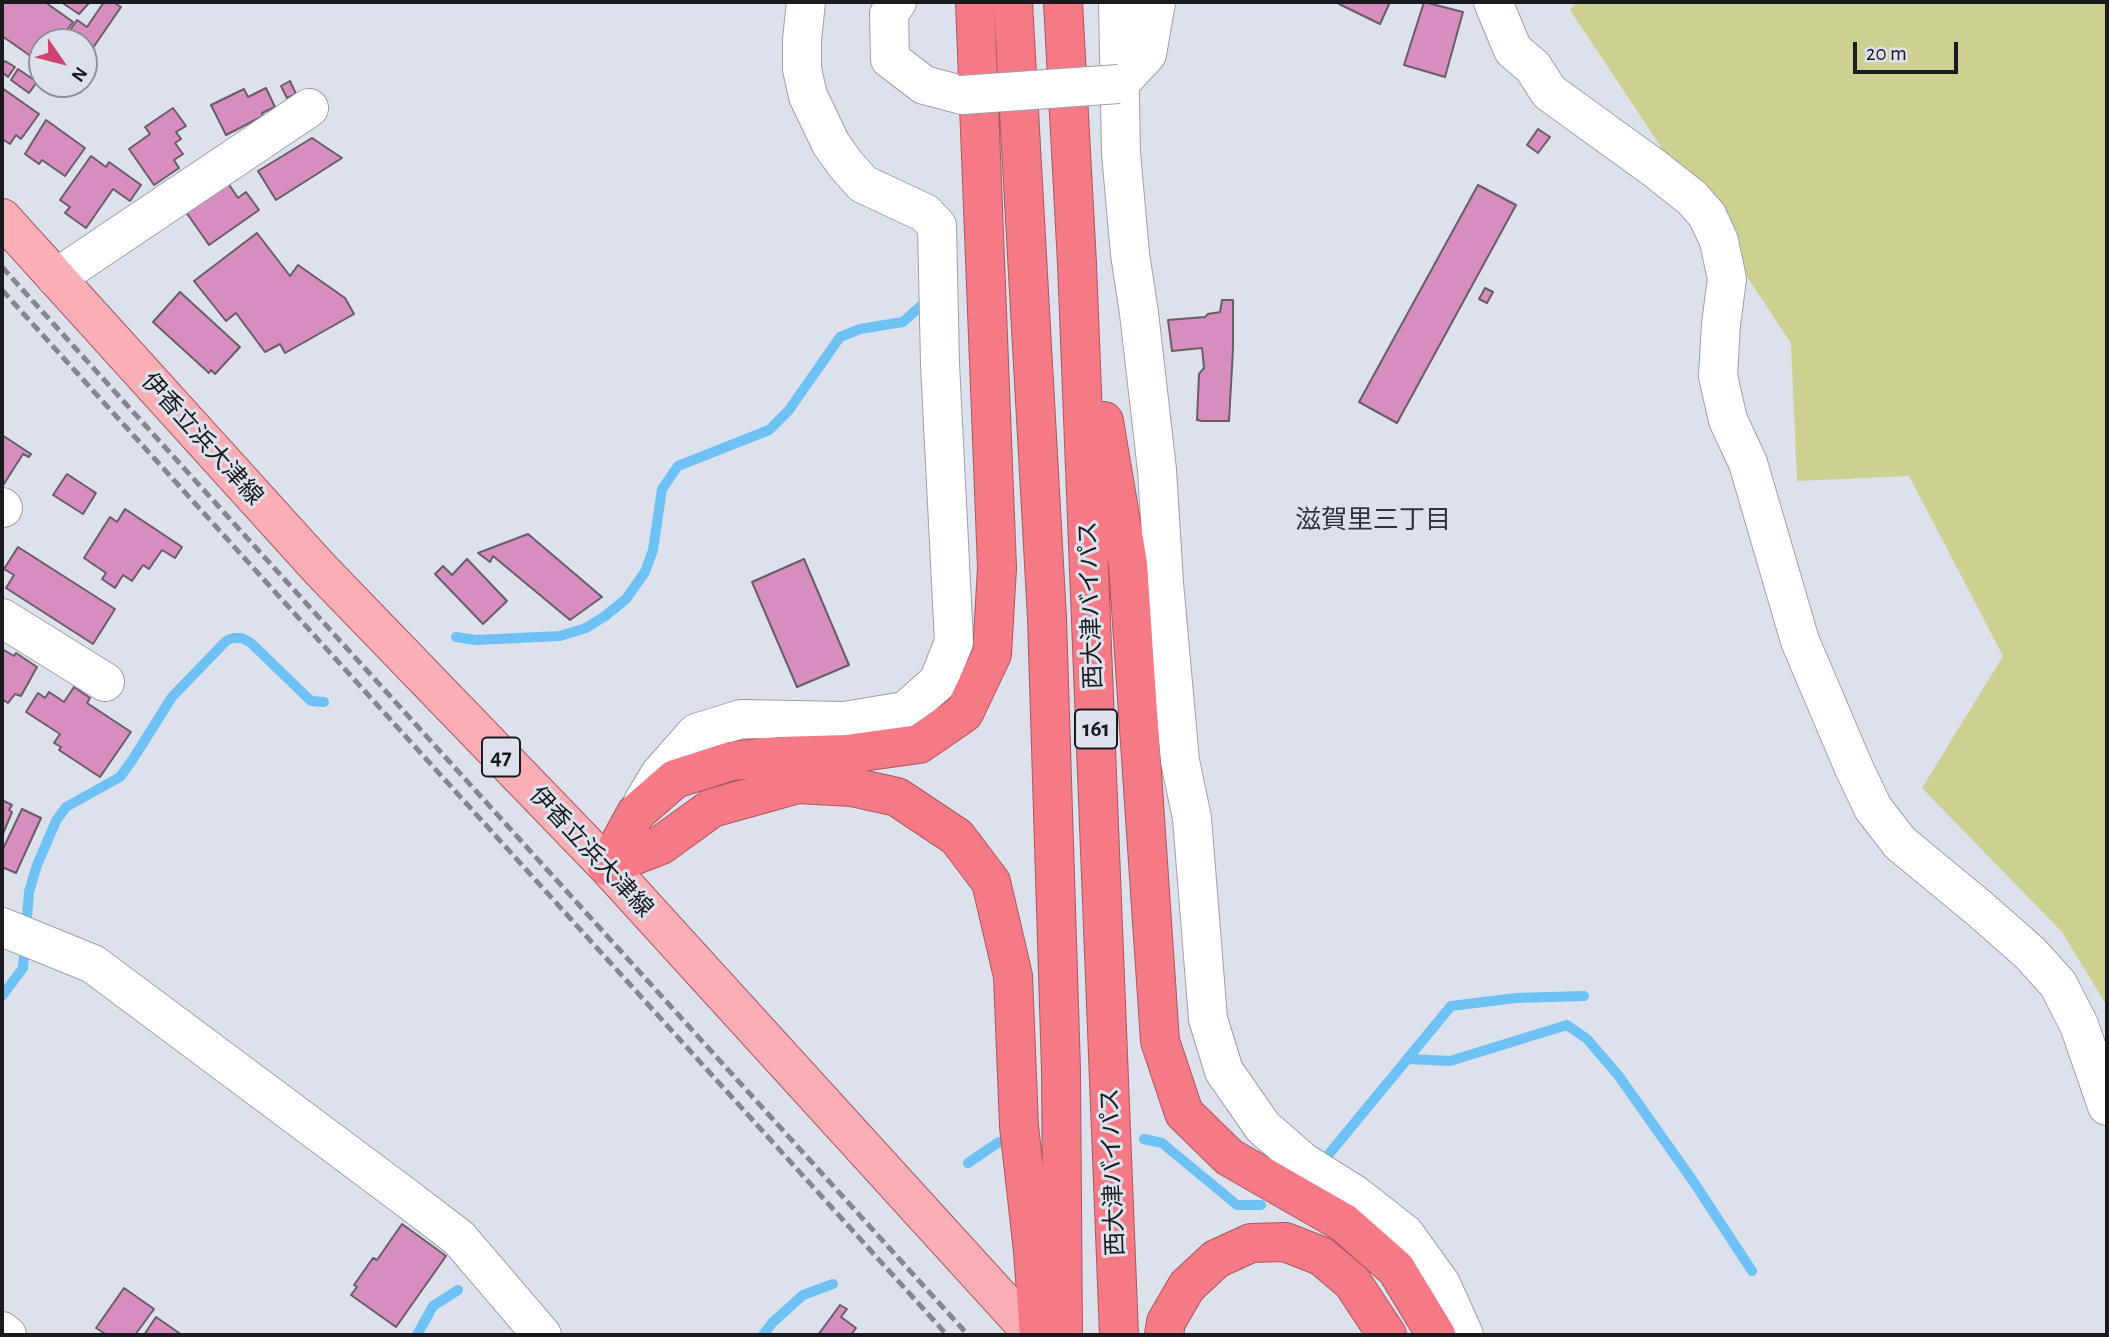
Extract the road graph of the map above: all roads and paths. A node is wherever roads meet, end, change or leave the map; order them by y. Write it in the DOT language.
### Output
graph roads {
  1 [pos="806,2"];
  2 [pos="897,2"];
  3 [pos="975,2"];
  4 [pos="1013,2"];
  5 [pos="1063,2"];
  6 [pos="1118,2"];
  7 [pos="1156,2"];
  8 [pos="1493,2"];
  9 [pos="1119,84"];
  10 [pos="309,108"];
  11 [pos="2,218"];
  12 [pos="1077,264"];
  13 [pos="55,278"];
  14 [pos="2,618"];
  15 [pos="105,682"];
  16 [pos="636,813"];
  17 [pos="607,866"];
  18 [pos="2,927"];
  19 [pos="2107,1106"];
  20 [pos="2,1331"];
  21 [pos="7,1335"];
  22 [pos="542,1335"];
  23 [pos="1036,1335"];
  24 [pos="1063,1335"];
  25 [pos="1119,1335"];
  26 [pos="1164,1335"];
  27 [pos="1387,1335"];
  28 [pos="1436,1335"];
  29 [pos="1464,1335"];
  1 -- 16 [label="street"];
  2 -- 9 [label="street, bridge"];
  3 -- 16 [label="highway"];
  4 -- 24 [label="highway, 西大津バイパス / 161"];
  5 -- 12 [label="highway, 西大津バイパス / 161"];
  6 -- 9 [label="street"];
  7 -- 9 [label="street"];
  8 -- 19 [label="street"];
  9 -- 29 [label="street"];
  10 -- 13 [label="street"];
  11 -- 13 [label="main road, 伊香立浜大津線 / 47"];
  12 -- 25 [label="highway, 西大津バイパス / 161"];
  12 -- 28 [label="highway"];
  13 -- 17 [label="main road, 伊香立浜大津線 / 47"];
  14 -- 15 [label="street"];
  16 -- 17 [label="highway"];
  17 -- 23 [label="main road, 伊香立浜大津線 / 47"];
  17 -- 23 [label="highway"];
  18 -- 22 [label="street"];
  20 -- 21 [label="street"];
  26 -- 27 [label="highway"];
}
